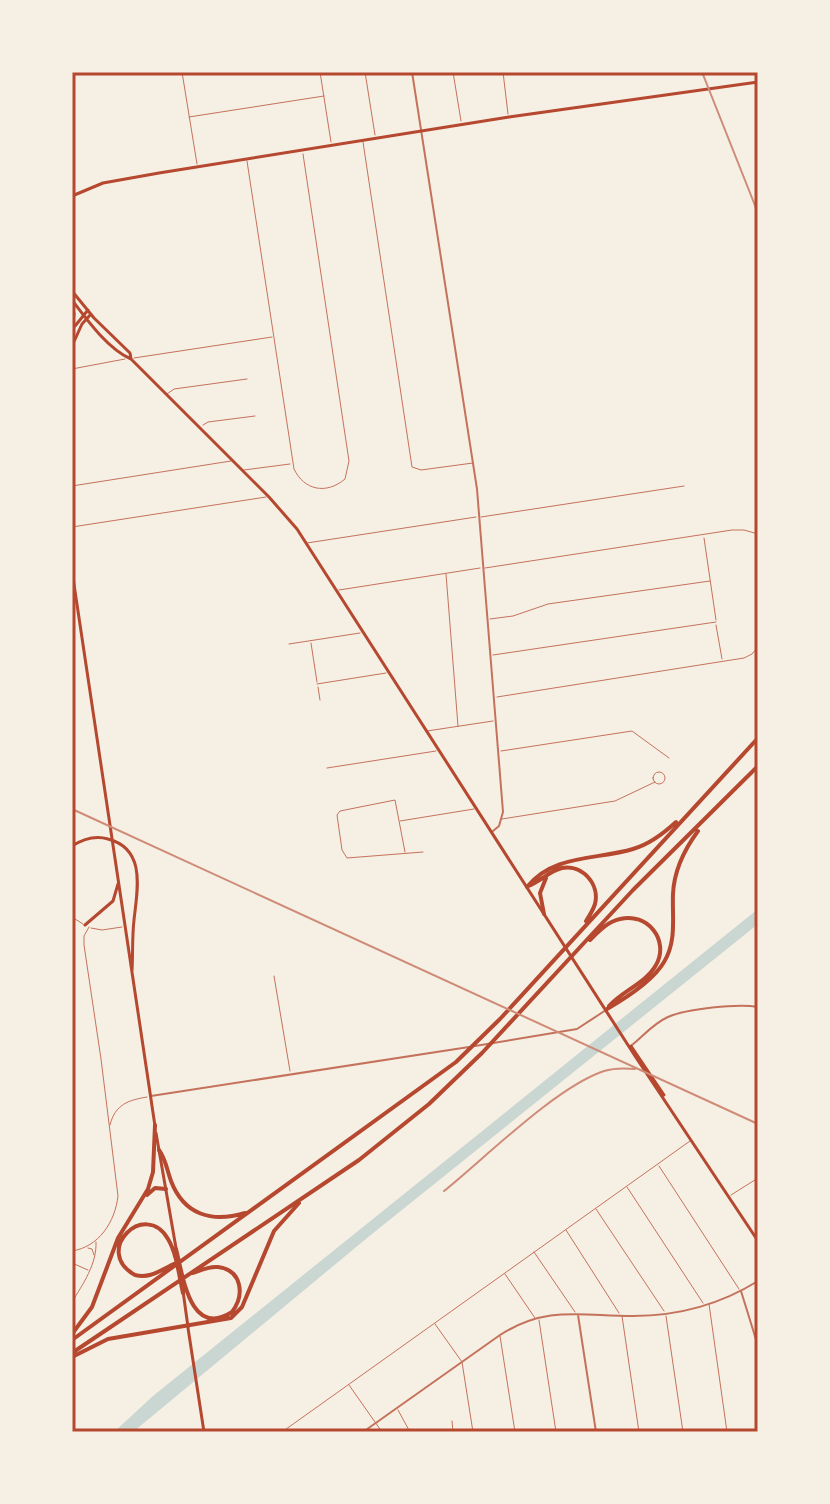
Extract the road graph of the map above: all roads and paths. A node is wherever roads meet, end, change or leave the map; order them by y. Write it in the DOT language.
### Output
graph roads {
  1 [pos="182,72"];
  2 [pos="320,72"];
  3 [pos="365,72"];
  4 [pos="412,72"];
  5 [pos="453,72"];
  6 [pos="503,72"];
  7 [pos="758,82"];
  8 [pos="324,96"];
  9 [pos="189,117"];
  10 [pos="509,117"];
  11 [pos="462,124"];
  12 [pos="422,130"];
  13 [pos="376,138"];
  14 [pos="363,140"];
  15 [pos="332,145"];
  16 [pos="302,149"];
  17 [pos="247,159"];
  18 [pos="198,167"];
  19 [pos="72,196"];
  20 [pos="72,291"];
  21 [pos="72,302"];
  22 [pos="89,312"];
  23 [pos="85,317"];
  24 [pos="72,331"];
  25 [pos="274,336"];
  26 [pos="72,346"];
  27 [pos="131,359"];
  28 [pos="72,369"];
  29 [pos="247,379"];
  30 [pos="167,394"];
  31 [pos="255,416"];
  32 [pos="200,427"];
  33 [pos="233,461"];
  34 [pos="293,463"];
  35 [pos="473,463"];
  36 [pos="243,470"];
  37 [pos="72,486"];
  38 [pos="684,486"];
  39 [pos="269,497"];
  40 [pos="480,517"];
  41 [pos="72,527"];
  42 [pos="758,534"];
  43 [pos="703,535"];
  44 [pos="306,543"];
  45 [pos="484,568"];
  46 [pos="72,571"];
  47 [pos="446,574"];
  48 [pos="710,581"];
  49 [pos="336,591"];
  50 [pos="75,605"];
  51 [pos="487,620"];
  52 [pos="716,622"];
  53 [pos="363,632"];
  54 [pos="311,641"];
  55 [pos="289,644"];
  56 [pos="758,647"];
  57 [pos="491,655"];
  58 [pos="722,662"];
  59 [pos="389,673"];
  60 [pos="317,684"];
  61 [pos="494,697"];
  62 [pos="320,700"];
  63 [pos="496,721"];
  64 [pos="458,726"];
  65 [pos="426,731"];
  66 [pos="758,738"];
  67 [pos="438,750"];
  68 [pos="498,751"];
  69 [pos="669,758"];
  70 [pos="758,766"];
  71 [pos="327,768"];
  72 [pos="655,782"];
  73 [pos="695,804"];
  74 [pos="476,809"];
  75 [pos="502,819"];
  76 [pos="706,819"];
  77 [pos="400,821"];
  78 [pos="492,832"];
  79 [pos="72,846"];
  80 [pos="405,852"];
  81 [pos="423,852"];
  82 [pos="118,876"];
  83 [pos="547,876"];
  84 [pos="527,887"];
  85 [pos="544,914"];
  86 [pos="72,917"];
  87 [pos="87,926"];
  88 [pos="124,927"];
  89 [pos="584,927"];
  90 [pos="578,949"];
  91 [pos="274,976"];
  92 [pos="132,979"];
  93 [pos="758,1007"];
  94 [pos="607,1009"];
  95 [pos="631,1046"];
  96 [pos="290,1074"];
  97 [pos="150,1096"];
  98 [pos="155,1125"];
  99 [pos="110,1131"];
  100 [pos="692,1139"];
  101 [pos="159,1150"];
  102 [pos="657,1164"];
  103 [pos="758,1178"];
  104 [pos="626,1186"];
  105 [pos="166,1189"];
  106 [pos="306,1196"];
  107 [pos="729,1196"];
  108 [pos="141,1203"];
  109 [pos="596,1208"];
  110 [pos="251,1211"];
  111 [pos="565,1230"];
  112 [pos="97,1240"];
  113 [pos="758,1241"];
  114 [pos="86,1248"];
  115 [pos="174,1250"];
  116 [pos="72,1251"];
  117 [pos="534,1252"];
  118 [pos="94,1259"];
  119 [pos="182,1261"];
  120 [pos="72,1263"];
  121 [pos="90,1271"];
  122 [pos="505,1273"];
  123 [pos="187,1275"];
  124 [pos="758,1281"];
  125 [pos="741,1291"];
  126 [pos="185,1292"];
  127 [pos="72,1302"];
  128 [pos="707,1304"];
  129 [pos="576,1312"];
  130 [pos="666,1313"];
  131 [pos="621,1316"];
  132 [pos="537,1317"];
  133 [pos="435,1323"];
  134 [pos="188,1327"];
  135 [pos="72,1334"];
  136 [pos="500,1335"];
  137 [pos="72,1340"];
  138 [pos="758,1346"];
  139 [pos="72,1355"];
  140 [pos="462,1362"];
  141 [pos="348,1384"];
  142 [pos="397,1408"];
  143 [pos="452,1421"];
  144 [pos="375,1423"];
  145 [pos="204,1432"];
  146 [pos="282,1432"];
  147 [pos="363,1432"];
  148 [pos="382,1432"];
  149 [pos="410,1432"];
  150 [pos="453,1432"];
  151 [pos="473,1432"];
  152 [pos="515,1432"];
  153 [pos="556,1432"];
  154 [pos="596,1432"];
  155 [pos="639,1432"];
  156 [pos="683,1432"];
  157 [pos="727,1432"];
  1 -- 9 [label="street"];
  2 -- 8 [label="street"];
  3 -- 13 [label="street"];
  4 -- 12 [label="street"];
  5 -- 11 [label="street"];
  6 -- 10 [label="street"];
  7 -- 10 [label="main road"];
  8 -- 9 [label="street"];
  8 -- 15 [label="street"];
  9 -- 18 [label="street"];
  10 -- 11 [label="main road"];
  11 -- 12 [label="main road"];
  12 -- 13 [label="main road"];
  12 -- 35 [label="street"];
  13 -- 14 [label="main road"];
  14 -- 15 [label="main road"];
  14 -- 35 [label="street"];
  15 -- 16 [label="main road"];
  16 -- 17 [label="main road"];
  16 -- 34 [label="street"];
  17 -- 18 [label="main road"];
  17 -- 25 [label="street"];
  18 -- 19 [label="main road"];
  20 -- 22 [label="main road"];
  21 -- 23 [label="main road"];
  21 -- 24 [label="main road"];
  22 -- 23 [label="main road"];
  22 -- 27 [label="main road"];
  23 -- 24 [label="main road"];
  23 -- 26 [label="main road"];
  23 -- 27 [label="main road"];
  25 -- 27 [label="street"];
  25 -- 34 [label="street"];
  27 -- 28 [label="street"];
  27 -- 30 [label="main road"];
  29 -- 30 [label="street"];
  30 -- 32 [label="main road"];
  31 -- 32 [label="street"];
  32 -- 33 [label="main road"];
  33 -- 36 [label="main road"];
  33 -- 37 [label="street"];
  34 -- 36 [label="street"];
  35 -- 40 [label="street"];
  36 -- 39 [label="main road"];
  38 -- 40 [label="street"];
  39 -- 41 [label="street"];
  39 -- 44 [label="main road"];
  40 -- 44 [label="street"];
  40 -- 45 [label="street"];
  42 -- 43 [label="street"];
  43 -- 45 [label="street"];
  43 -- 48 [label="street"];
  44 -- 49 [label="main road"];
  45 -- 47 [label="street"];
  45 -- 51 [label="street"];
  46 -- 50 [label="main road"];
  47 -- 49 [label="street"];
  47 -- 64 [label="street"];
  48 -- 51 [label="street"];
  48 -- 52 [label="street"];
  49 -- 53 [label="main road"];
  50 -- 82 [label="main road"];
  51 -- 57 [label="street"];
  52 -- 57 [label="street"];
  52 -- 58 [label="street"];
  53 -- 54 [label="street"];
  53 -- 59 [label="main road"];
  54 -- 55 [label="street"];
  54 -- 60 [label="street"];
  56 -- 58 [label="street"];
  57 -- 61 [label="street"];
  58 -- 61 [label="street"];
  59 -- 60 [label="street"];
  59 -- 65 [label="main road"];
  60 -- 62 [label="street"];
  61 -- 63 [label="street"];
  63 -- 64 [label="street"];
  63 -- 68 [label="street"];
  64 -- 65 [label="street"];
  65 -- 67 [label="main road"];
  66 -- 73 [label="highway"];
  67 -- 71 [label="street"];
  67 -- 74 [label="main road"];
  68 -- 69 [label="street"];
  68 -- 75 [label="street"];
  70 -- 76 [label="highway"];
  72 -- 75 [label="street"];
  73 -- 84 [label="highway"];
  73 -- 89 [label="highway"];
  74 -- 77 [label="street"];
  74 -- 78 [label="main road"];
  75 -- 78 [label="street"];
  76 -- 90 [label="highway"];
  76 -- 94 [label="highway"];
  77 -- 80 [label="street"];
  77 -- 80 [label="street"];
  78 -- 84 [label="main road"];
  79 -- 92 [label="main road"];
  80 -- 81 [label="street"];
  82 -- 87 [label="main road"];
  82 -- 88 [label="main road"];
  83 -- 84 [label="highway"];
  83 -- 85 [label="highway"];
  83 -- 89 [label="highway"];
  84 -- 85 [label="main road"];
  85 -- 94 [label="main road"];
  86 -- 87 [label="street"];
  87 -- 88 [label="street"];
  87 -- 99 [label="street"];
  88 -- 92 [label="main road"];
  89 -- 110 [label="highway"];
  90 -- 94 [label="highway"];
  90 -- 106 [label="highway"];
  91 -- 96 [label="street"];
  92 -- 97 [label="main road"];
  93 -- 95 [label="street"];
  94 -- 95 [label="main road"];
  94 -- 96 [label="street"];
  95 -- 100 [label="main road"];
  96 -- 97 [label="street"];
  97 -- 98 [label="main road"];
  97 -- 99 [label="street"];
  98 -- 101 [label="main road"];
  98 -- 108 [label="highway"];
  99 -- 112 [label="street"];
  100 -- 102 [label="street"];
  100 -- 107 [label="main road"];
  101 -- 105 [label="main road"];
  101 -- 110 [label="highway"];
  102 -- 104 [label="street"];
  102 -- 125 [label="street"];
  103 -- 107 [label="street"];
  104 -- 109 [label="street"];
  104 -- 128 [label="street"];
  105 -- 108 [label="highway"];
  105 -- 115 [label="main road"];
  106 -- 123 [label="highway"];
  106 -- 134 [label="highway"];
  107 -- 113 [label="main road"];
  108 -- 135 [label="highway"];
  109 -- 111 [label="street"];
  109 -- 130 [label="street"];
  110 -- 119 [label="highway"];
  111 -- 117 [label="street"];
  111 -- 131 [label="street"];
  112 -- 114 [label="street"];
  112 -- 118 [label="street"];
  114 -- 116 [label="street"];
  114 -- 118 [label="street"];
  115 -- 119 [label="highway"];
  115 -- 126 [label="highway"];
  117 -- 122 [label="street"];
  117 -- 129 [label="street"];
  118 -- 121 [label="street"];
  119 -- 137 [label="highway"];
  120 -- 121 [label="street"];
  121 -- 127 [label="street"];
  122 -- 132 [label="street"];
  122 -- 133 [label="street"];
  123 -- 126 [label="highway"];
  123 -- 139 [label="highway"];
  124 -- 125 [label="street"];
  125 -- 128 [label="street"];
  125 -- 138 [label="street"];
  126 -- 134 [label="main road"];
  128 -- 130 [label="street"];
  128 -- 157 [label="street"];
  129 -- 131 [label="street"];
  129 -- 132 [label="street"];
  129 -- 154 [label="street"];
  130 -- 131 [label="street"];
  130 -- 156 [label="street"];
  131 -- 155 [label="street"];
  132 -- 136 [label="street"];
  132 -- 153 [label="street"];
  133 -- 140 [label="street"];
  133 -- 141 [label="street"];
  134 -- 139 [label="highway"];
  134 -- 145 [label="main road"];
  136 -- 140 [label="street"];
  136 -- 152 [label="street"];
  140 -- 142 [label="street"];
  140 -- 151 [label="street"];
  141 -- 144 [label="street"];
  141 -- 146 [label="street"];
  142 -- 144 [label="street"];
  142 -- 149 [label="street"];
  143 -- 150 [label="street"];
  144 -- 147 [label="street"];
  144 -- 148 [label="street"];
}
